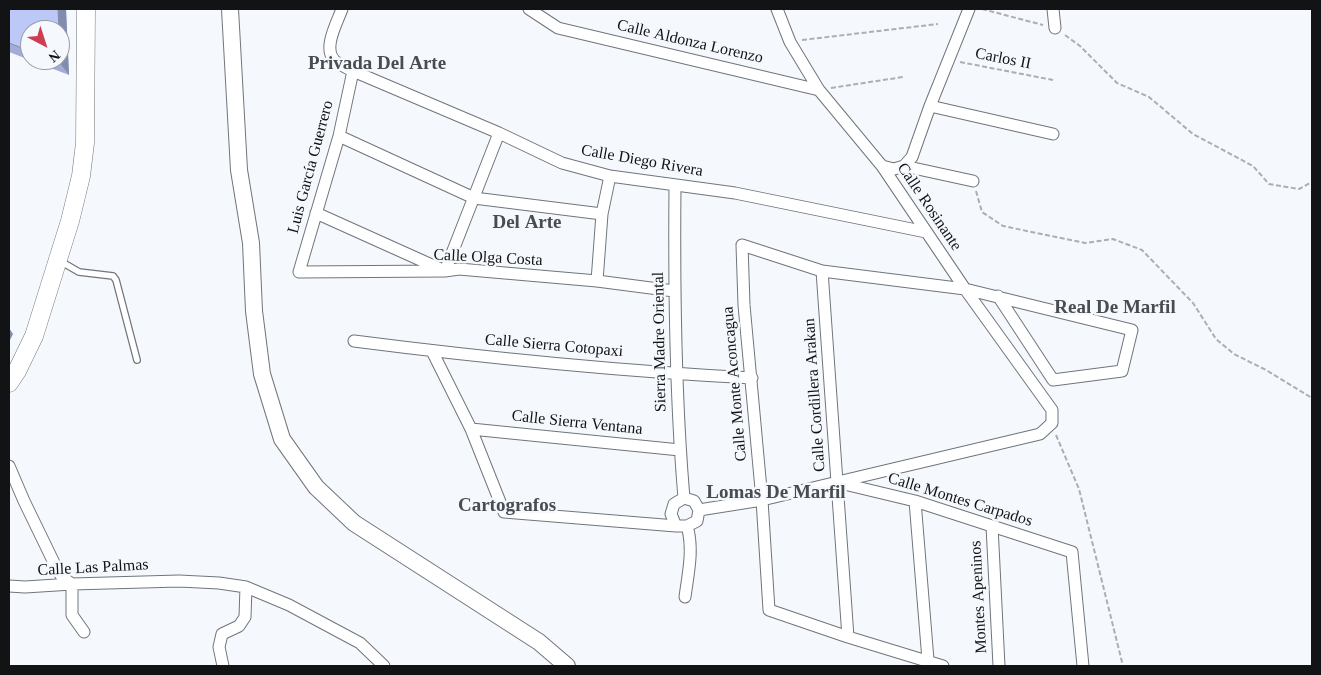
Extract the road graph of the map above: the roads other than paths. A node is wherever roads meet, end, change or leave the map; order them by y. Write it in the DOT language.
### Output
graph roads {
  1 [pos="86,9"];
  2 [pos="230,9"];
  3 [pos="342,9"];
  4 [pos="529,9"];
  5 [pos="777,9"];
  6 [pos="969,9"];
  7 [pos="1054,9"];
  8 [pos="1054,28"];
  9 [pos="353,71"];
  10 [pos="819,90"];
  11 [pos="930,106"];
  12 [pos="499,133"];
  13 [pos="1053,134"];
  14 [pos="339,136"];
  15 [pos="882,166"];
  16 [pos="904,166"];
  17 [pos="610,176"];
  18 [pos="973,182"];
  19 [pos="675,186"];
  20 [pos="474,198"];
  21 [pos="316,213"];
  22 [pos="602,214"];
  23 [pos="926,232"];
  24 [pos="58,260"];
  25 [pos="445,271"];
  26 [pos="822,271"];
  27 [pos="299,272"];
  28 [pos="597,281"];
  29 [pos="965,289"];
  30 [pos="674,291"];
  31 [pos="998,296"];
  32 [pos="354,341"];
  33 [pos="432,351"];
  34 [pos="137,360"];
  35 [pos="676,374"];
  36 [pos="752,378"];
  37 [pos="9,383"];
  38 [pos="471,429"];
  39 [pos="680,450"];
  40 [pos="9,466"];
  41 [pos="838,482"];
  42 [pos="684,498"];
  43 [pos="762,500"];
  44 [pos="915,501"];
  45 [pos="699,510"];
  46 [pos="682,526"];
  47 [pos="992,526"];
  48 [pos="72,584"];
  49 [pos="9,586"];
  50 [pos="246,587"];
  51 [pos="685,597"];
  52 [pos="84,632"];
  53 [pos="848,637"];
  54 [pos="928,660"];
  55 [pos="223,666"];
  56 [pos="384,666"];
  57 [pos="567,666"];
  58 [pos="943,666"];
  59 [pos="999,666"];
  60 [pos="1083,666"];
  1 -- 24 [label="main road"];
  2 -- 57 [label="street"];
  3 -- 9 [label="street, Calle Diego Rivera"];
  4 -- 10 [label="street, Calle Aldonza Lorenzo"];
  5 -- 10 [label="street, Calle Rosinante"];
  6 -- 11 [label="street"];
  7 -- 8 [label="street"];
  9 -- 12 [label="street, Calle Diego Rivera"];
  9 -- 14 [label="street, Luis García Guerrero"];
  10 -- 15 [label="street, Calle Rosinante"];
  11 -- 13 [label="street"];
  11 -- 16 [label="street"];
  12 -- 17 [label="street, Calle Diego Rivera"];
  12 -- 20 [label="street"];
  14 -- 20 [label="street"];
  14 -- 21 [label="street, Luis García Guerrero"];
  15 -- 16 [label="street"];
  15 -- 23 [label="street, Calle Rosinante"];
  16 -- 18 [label="street"];
  17 -- 19 [label="street, Calle Diego Rivera"];
  17 -- 22 [label="street"];
  19 -- 23 [label="street, Calle Diego Rivera"];
  19 -- 30 [label="street, Sierra Madre Oriental"];
  20 -- 22 [label="street"];
  20 -- 25 [label="street"];
  21 -- 25 [label="street"];
  21 -- 27 [label="street, Luis García Guerrero"];
  22 -- 28 [label="street"];
  23 -- 29 [label="street, Calle Rosinante"];
  24 -- 34 [label="lane"];
  24 -- 37 [label="main road"];
  25 -- 27 [label="street, Calle Olga Costa"];
  25 -- 28 [label="street, Calle Olga Costa"];
  26 -- 29 [label="street"];
  26 -- 36 [label="street, Calle Monte Aconcagua"];
  26 -- 41 [label="street, Calle Cordillera Arakan"];
  28 -- 30 [label="street, Calle Olga Costa"];
  29 -- 31 [label="street"];
  29 -- 41 [label="street, Calle Rosinante"];
  30 -- 35 [label="street, Sierra Madre Oriental"];
  31 -- 31 [label="street"];
  32 -- 33 [label="street, Calle Sierra Cotopaxi"];
  33 -- 35 [label="street, Calle Sierra Cotopaxi"];
  33 -- 38 [label="street"];
  35 -- 36 [label="street, Calle Sierra Cotopaxi"];
  35 -- 39 [label="street, Sierra Madre Oriental"];
  36 -- 43 [label="street, Calle Monte Aconcagua"];
  38 -- 39 [label="street, Calle Sierra Ventana"];
  38 -- 46 [label="street"];
  39 -- 42 [label="street, Sierra Madre Oriental"];
  40 -- 48 [label="street"];
  41 -- 43 [label="street"];
  41 -- 44 [label="street, Calle Montes Carpados"];
  41 -- 53 [label="street, Calle Cordillera Arakan"];
  42 -- 45 [label="street"];
  42 -- 46 [label="street"];
  43 -- 45 [label="street"];
  43 -- 53 [label="street, Calle Monte Aconcagua"];
  44 -- 47 [label="street, Calle Montes Carpados"];
  44 -- 54 [label="street"];
  45 -- 46 [label="street"];
  46 -- 51 [label="street"];
  47 -- 59 [label="street, Montes Apeninos"];
  47 -- 60 [label="street, Calle Montes Carpados"];
  48 -- 49 [label="street, Calle Las Palmas"];
  48 -- 50 [label="street, Calle Las Palmas"];
  48 -- 52 [label="street"];
  50 -- 55 [label="street"];
  50 -- 56 [label="street, Calle Las Palmas"];
  53 -- 54 [label="street"];
  54 -- 58 [label="street"];
}
